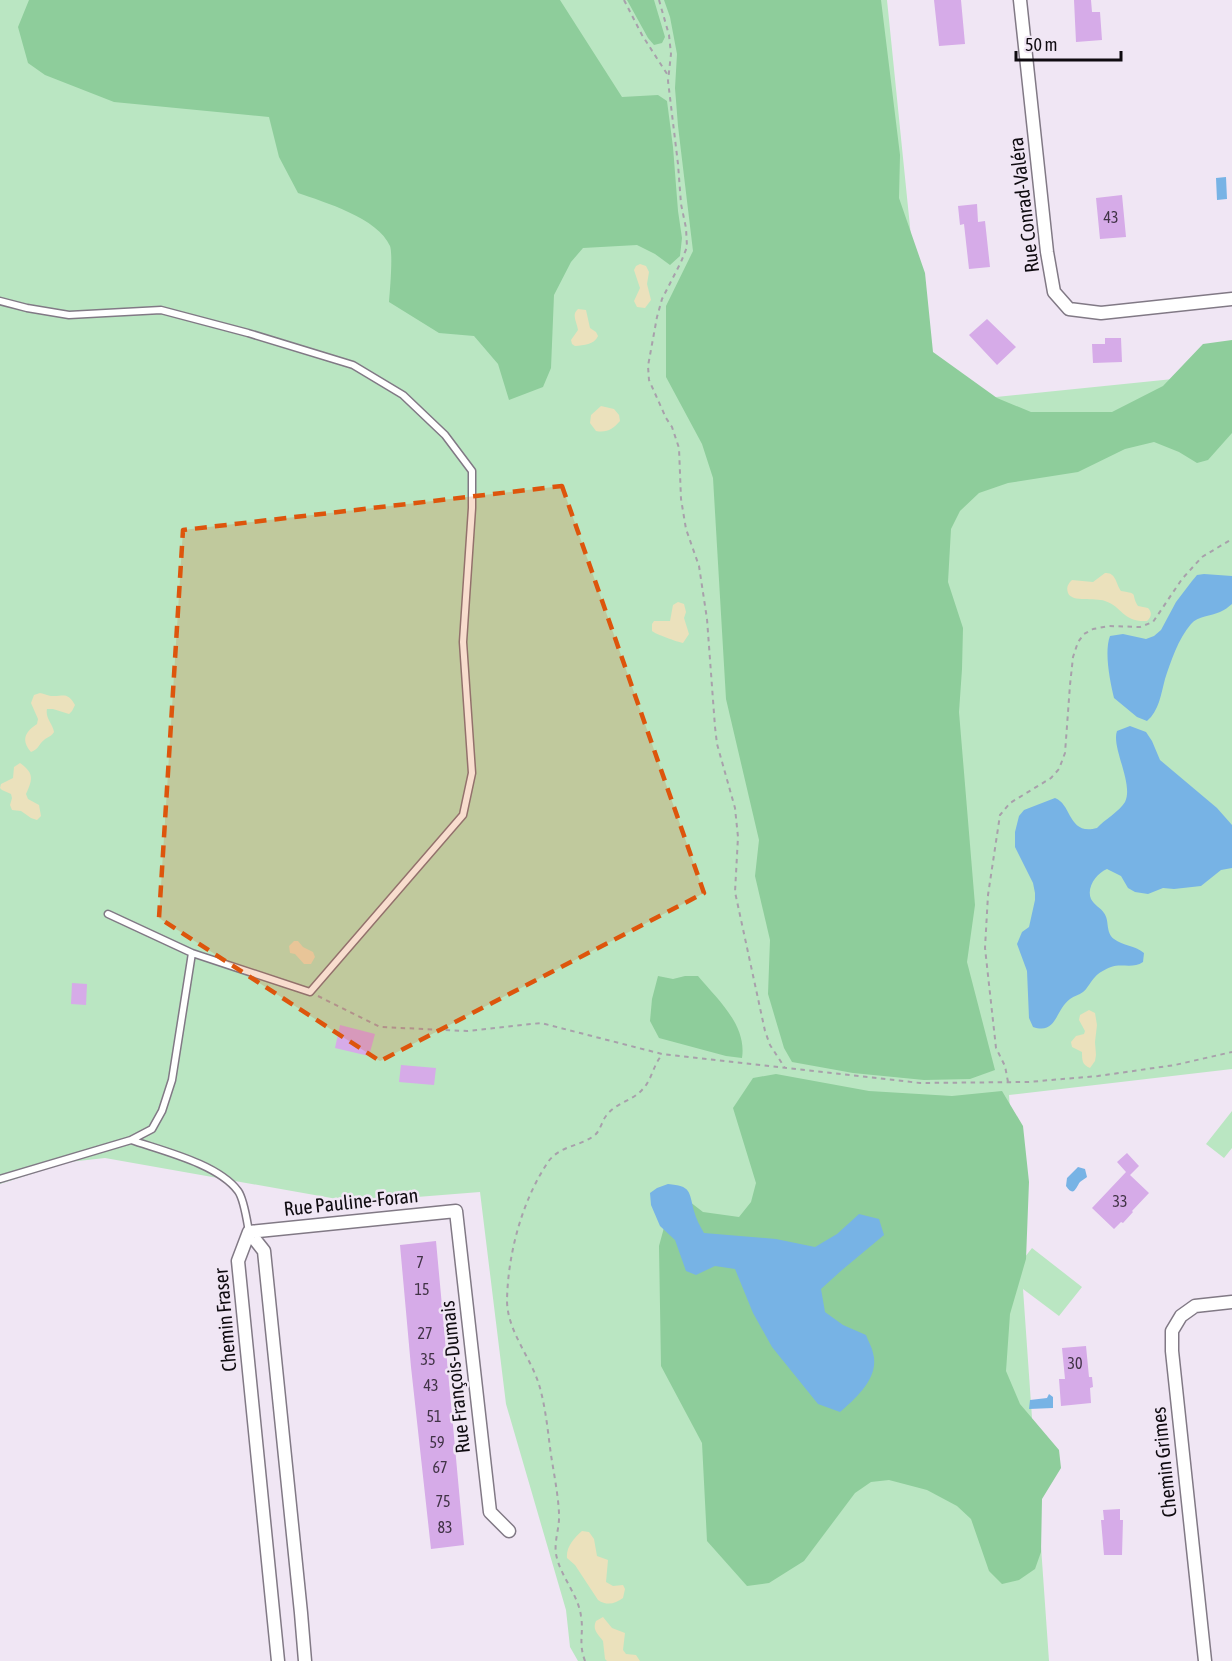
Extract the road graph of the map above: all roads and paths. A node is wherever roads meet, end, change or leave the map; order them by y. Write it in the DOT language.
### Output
graph roads {
  1 [pos="624,0"];
  2 [pos="659,0"];
  3 [pos="1020,0"];
  4 [pos="669,76"];
  5 [pos="1232,299"];
  6 [pos="0,301"];
  7 [pos="1232,539"];
  8 [pos="108,914"];
  9 [pos="192,952"];
  10 [pos="310,992"];
  11 [pos="1232,1052"];
  12 [pos="662,1054"];
  13 [pos="785,1068"];
  14 [pos="1008,1082"];
  15 [pos="131,1140"];
  16 [pos="0,1179"];
  17 [pos="456,1211"];
  18 [pos="249,1232"];
  19 [pos="1232,1302"];
  20 [pos="509,1531"];
  21 [pos="278,1661"];
  22 [pos="305,1661"];
  23 [pos="585,1661"];
  24 [pos="1205,1661"];
  1 -- 4 [label="path"];
  2 -- 4 [label="path"];
  3 -- 5 [label="street, Rue Conrad-Valéra"];
  4 -- 13 [label="path"];
  6 -- 10 [label="lane"];
  7 -- 14 [label="path"];
  8 -- 9 [label="lane"];
  9 -- 10 [label="lane"];
  9 -- 15 [label="lane"];
  10 -- 12 [label="path"];
  11 -- 14 [label="path"];
  12 -- 13 [label="path"];
  12 -- 23 [label="path"];
  13 -- 14 [label="path"];
  15 -- 16 [label="lane"];
  15 -- 18 [label="lane"];
  17 -- 18 [label="street, Rue Pauline-Foran"];
  17 -- 20 [label="street, Rue François-Dumais"];
  18 -- 21 [label="street, Chemin Fraser"];
  18 -- 22 [label="street"];
  19 -- 24 [label="street, Chemin Grimes"];
}
